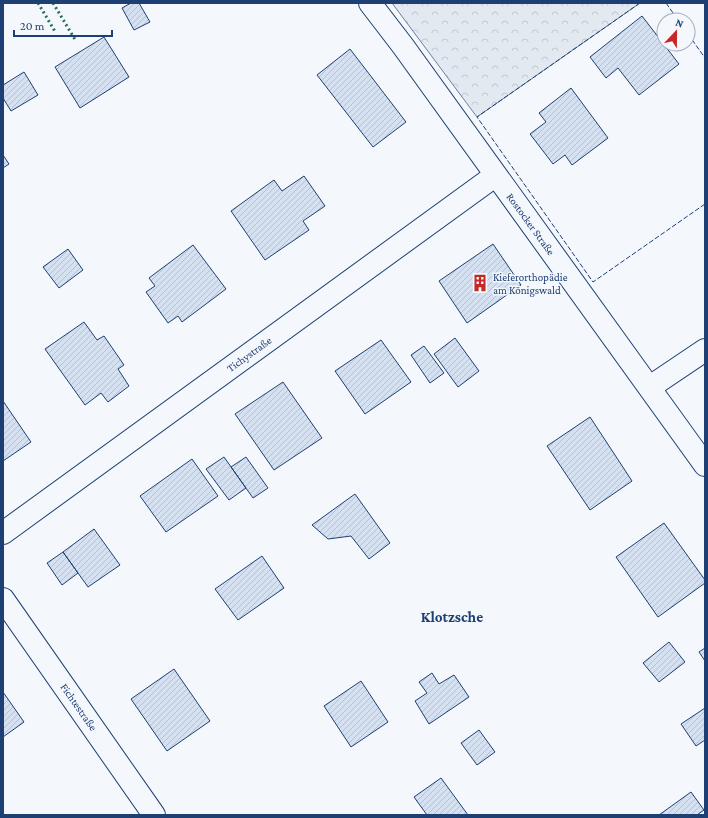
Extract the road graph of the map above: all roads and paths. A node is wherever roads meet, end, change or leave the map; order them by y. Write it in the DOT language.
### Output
graph roads {
  1 [pos="370,3"];
  2 [pos="496,175"];
  3 [pos="705,350"];
  4 [pos="650,388"];
  5 [pos="705,464"];
  6 [pos="3,533"];
  7 [pos="3,599"];
  8 [pos="154,815"];
  1 -- 2 [label="street, Rostocker Straße"];
  2 -- 4 [label="street, Rostocker Straße"];
  2 -- 6 [label="street, Tichystraße"];
  3 -- 4 [label="street"];
  4 -- 5 [label="street, Rostocker Straße"];
  7 -- 8 [label="street, Fichtestraße"];
}
